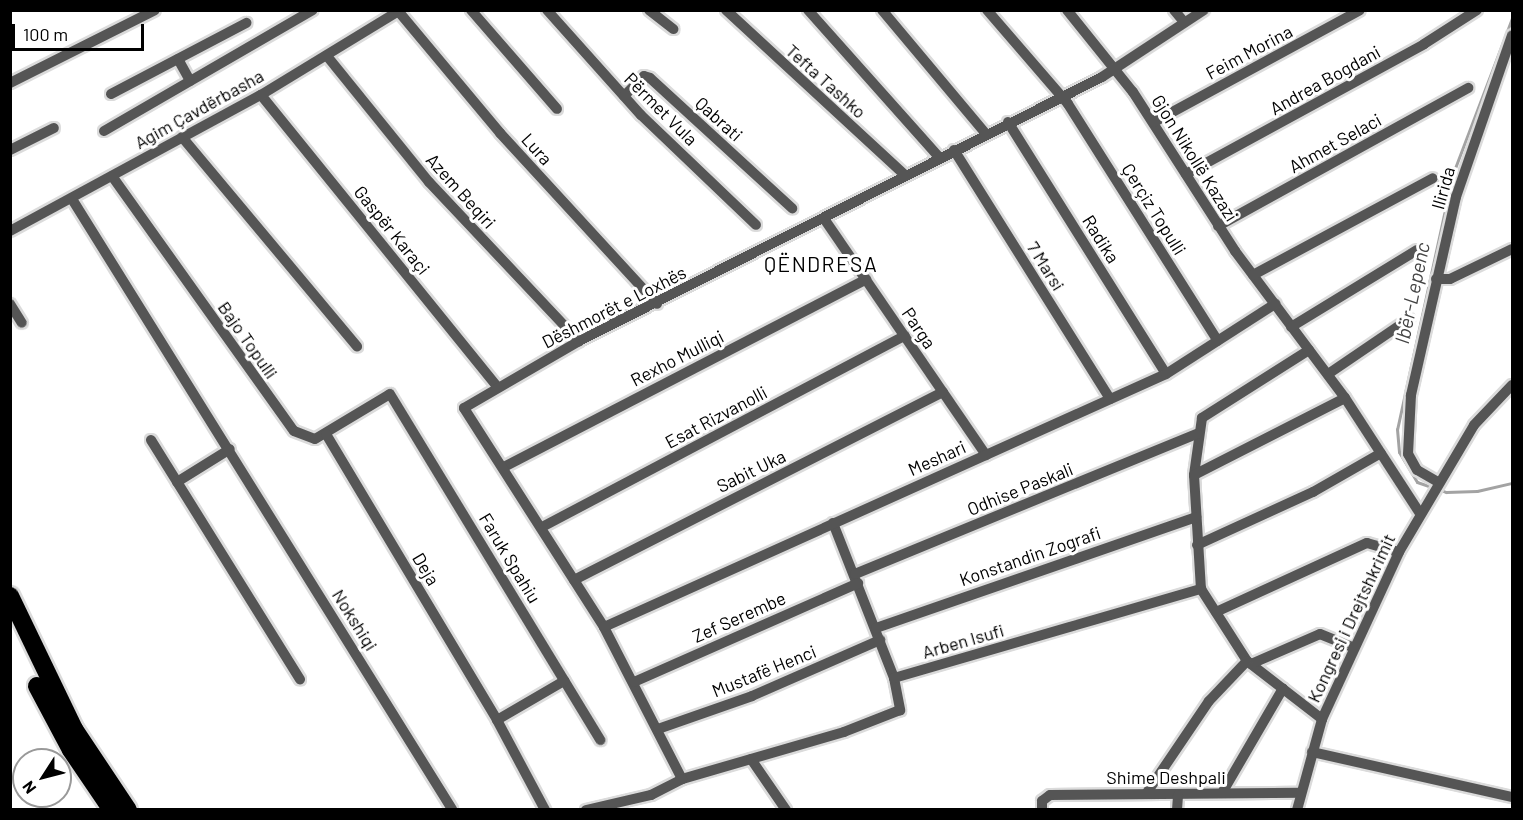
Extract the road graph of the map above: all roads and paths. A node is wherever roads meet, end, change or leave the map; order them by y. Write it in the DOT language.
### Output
graph roads {
  1 [pos="313,10"];
  2 [pos="471,10"];
  3 [pos="547,10"];
  4 [pos="649,10"];
  5 [pos="726,10"];
  6 [pos="808,10"];
  7 [pos="882,10"];
  8 [pos="987,10"];
  9 [pos="1067,10"];
  10 [pos="1174,10"];
  11 [pos="1204,10"];
  12 [pos="1360,10"];
  13 [pos="1477,10"];
  14 [pos="153,11"];
  15 [pos="399,11"];
  16 [pos="1184,22"];
  17 [pos="246,23"];
  18 [pos="673,29"];
  19 [pos="1512,35"];
  20 [pos="327,56"];
  21 [pos="178,58"];
  22 [pos="1116,68"];
  23 [pos="190,81"];
  24 [pos="10,83"];
  25 [pos="1468,88"];
  26 [pos="111,94"];
  27 [pos="261,95"];
  28 [pos="624,96"];
  29 [pos="1060,97"];
  30 [pos="557,109"];
  31 [pos="1008,122"];
  32 [pos="1154,122"];
  33 [pos="54,128"];
  34 [pos="104,131"];
  35 [pos="986,134"];
  36 [pos="182,137"];
  37 [pos="10,150"];
  38 [pos="954,150"];
  39 [pos="940,158"];
  40 [pos="1186,174"];
  41 [pos="112,176"];
  42 [pos="905,176"];
  43 [pos="1433,178"];
  44 [pos="72,199"];
  45 [pos="792,208"];
  46 [pos="825,220"];
  47 [pos="756,225"];
  48 [pos="1218,226"];
  49 [pos="10,231"];
  50 [pos="1512,249"];
  51 [pos="1417,250"];
  52 [pos="1253,276"];
  53 [pos="866,279"];
  54 [pos="1436,279"];
  55 [pos="10,304"];
  56 [pos="657,304"];
  57 [pos="1275,304"];
  58 [pos="1409,319"];
  59 [pos="22,323"];
  60 [pos="1291,327"];
  61 [pos="905,336"];
  62 [pos="579,341"];
  63 [pos="1218,341"];
  64 [pos="357,346"];
  65 [pos="1309,350"];
  66 [pos="1166,374"];
  67 [pos="1328,374"];
  68 [pos="1512,385"];
  69 [pos="497,386"];
  70 [pos="943,392"];
  71 [pos="1345,398"];
  72 [pos="1110,399"];
  73 [pos="326,434"];
  74 [pos="1197,434"];
  75 [pos="151,440"];
  76 [pos="230,449"];
  77 [pos="1381,453"];
  78 [pos="986,454"];
  79 [pos="504,467"];
  80 [pos="1194,475"];
  81 [pos="177,482"];
  82 [pos="1438,482"];
  83 [pos="1419,512"];
  84 [pos="1196,517"];
  85 [pos="833,523"];
  86 [pos="542,527"];
  87 [pos="1197,545"];
  88 [pos="1399,552"];
  89 [pos="574,579"];
  90 [pos="857,579"];
  91 [pos="1201,589"];
  92 [pos="10,596"];
  93 [pos="1216,612"];
  94 [pos="10,627"];
  95 [pos="604,627"];
  96 [pos="876,628"];
  97 [pos="880,640"];
  98 [pos="1352,647"];
  99 [pos="1249,662"];
  100 [pos="894,678"];
  101 [pos="300,679"];
  102 [pos="564,681"];
  103 [pos="633,682"];
  104 [pos="1283,688"];
  105 [pos="1322,719"];
  106 [pos="497,720"];
  107 [pos="658,729"];
  108 [pos="600,740"];
  109 [pos="1312,752"];
  110 [pos="751,759"];
  111 [pos="682,779"];
  112 [pos="1222,793"];
  113 [pos="1300,793"];
  114 [pos="1146,794"];
  115 [pos="1178,795"];
  116 [pos="1512,797"];
  117 [pos="452,809"];
  118 [pos="112,810"];
  119 [pos="128,810"];
  120 [pos="545,810"];
  121 [pos="586,810"];
  122 [pos="786,810"];
  123 [pos="1042,810"];
  124 [pos="1177,810"];
  125 [pos="1298,810"];
  1 -- 23 [label="street"];
  2 -- 30 [label="street"];
  3 -- 28 [label="street, Përmet Vula"];
  4 -- 18 [label="street"];
  5 -- 42 [label="street, Tefta Tashko"];
  6 -- 39 [label="street"];
  7 -- 35 [label="street"];
  8 -- 29 [label="street, Çerçiz Topulli"];
  9 -- 22 [label="street, Gjon Nikollë Kazazi"];
  10 -- 16 [label="street"];
  11 -- 16 [label="street, Dëshmorët e Loxhës"];
  12 -- 32 [label="street, Feim Morina"];
  13 -- 40 [label="street, Andrea Bogdani"];
  14 -- 24 [label="street"];
  15 -- 20 [label="street, Agim Çavdërbasha"];
  15 -- 56 [label="street, Lura"];
  16 -- 22 [label="street, Dëshmorët e Loxhës"];
  17 -- 21 [label="street"];
  19 -- 54 [label="street, Ilirida"];
  20 -- 27 [label="street, Agim Çavdërbasha"];
  20 -- 62 [label="street, Azem Beqiri"];
  21 -- 23 [label="street"];
  21 -- 26 [label="street"];
  22 -- 29 [label="street, Dëshmorët e Loxhës"];
  22 -- 32 [label="street, Gjon Nikollë Kazazi"];
  23 -- 34 [label="street"];
  25 -- 48 [label="street, Ahmet Selaci"];
  27 -- 36 [label="street, Agim Çavdërbasha"];
  27 -- 69 [label="street, Gaspër Karaçi"];
  28 -- 45 [label="street, Qabrati"];
  28 -- 47 [label="street, Përmet Vula"];
  29 -- 31 [label="street, Dëshmorët e Loxhës"];
  29 -- 63 [label="street, Çerçiz Topulli"];
  31 -- 35 [label="street, Dëshmorët e Loxhës"];
  31 -- 66 [label="street, Radika"];
  32 -- 40 [label="street, Gjon Nikollë Kazazi"];
  33 -- 37 [label="street"];
  35 -- 38 [label="street, Dëshmorët e Loxhës"];
  36 -- 41 [label="street, Agim Çavdërbasha"];
  36 -- 64 [label="street"];
  38 -- 39 [label="street, Dëshmorët e Loxhës"];
  38 -- 72 [label="street, 7 Marsi"];
  39 -- 42 [label="street, Dëshmorët e Loxhës"];
  40 -- 48 [label="street, Gjon Nikollë Kazazi"];
  41 -- 44 [label="street, Agim Çavdërbasha"];
  41 -- 73 [label="street, Bajo Topulli"];
  42 -- 46 [label="street, Dëshmorët e Loxhës"];
  43 -- 52 [label="street"];
  44 -- 49 [label="street, Agim Çavdërbasha"];
  44 -- 76 [label="street, Nokshiqi"];
  46 -- 53 [label="street, Parga"];
  46 -- 56 [label="street, Dëshmorët e Loxhës"];
  48 -- 52 [label="street, Gjon Nikollë Kazazi"];
  50 -- 54 [label="street"];
  51 -- 60 [label="street"];
  52 -- 57 [label="street, Gjon Nikollë Kazazi"];
  53 -- 61 [label="street, Parga"];
  53 -- 79 [label="street, Rexho Mulliqi"];
  54 -- 82 [label="street, Ilirida"];
  55 -- 59 [label="street"];
  56 -- 62 [label="street, Dëshmorët e Loxhës"];
  57 -- 60 [label="street, Gjon Nikollë Kazazi"];
  57 -- 63 [label="street, Meshari"];
  58 -- 67 [label="street"];
  60 -- 65 [label="street, Gjon Nikollë Kazazi"];
  61 -- 70 [label="street, Parga"];
  61 -- 86 [label="street, Esat Rizvanolli"];
  62 -- 69 [label="street, Dëshmorët e Loxhës"];
  63 -- 66 [label="street, Meshari"];
  65 -- 67 [label="street, Gjon Nikollë Kazazi"];
  65 -- 74 [label="street"];
  66 -- 72 [label="street, Meshari"];
  67 -- 71 [label="street, Gjon Nikollë Kazazi"];
  68 -- 82 [label="street"];
  69 -- 79 [label="street, Dëshmorët e Loxhës"];
  70 -- 78 [label="street, Parga"];
  70 -- 89 [label="street, Sabit Uka"];
  71 -- 77 [label="street, Gjon Nikollë Kazazi"];
  71 -- 80 [label="street"];
  72 -- 78 [label="street, Meshari"];
  73 -- 102 [label="street, Faruk Spahiu"];
  73 -- 106 [label="street, Deja"];
  74 -- 80 [label="street"];
  74 -- 90 [label="street, Odhise Paskali"];
  75 -- 81 [label="street"];
  76 -- 81 [label="street"];
  76 -- 117 [label="street, Nokshiqi"];
  77 -- 83 [label="street, Gjon Nikollë Kazazi"];
  77 -- 87 [label="street"];
  78 -- 85 [label="street, Meshari"];
  79 -- 86 [label="street, Dëshmorët e Loxhës"];
  80 -- 84 [label="street"];
  81 -- 101 [label="street"];
  82 -- 83 [label="street"];
  83 -- 88 [label="street, Kongresi i Drejtshkrimit"];
  84 -- 87 [label="street"];
  84 -- 96 [label="street, Konstandin Zografi"];
  85 -- 90 [label="street"];
  85 -- 95 [label="street, Meshari"];
  86 -- 89 [label="street, Dëshmorët e Loxhës"];
  87 -- 91 [label="street"];
  88 -- 93 [label="street"];
  88 -- 98 [label="street, Kongresi i Drejtshkrimit"];
  89 -- 95 [label="street, Dëshmorët e Loxhës"];
  90 -- 96 [label="street"];
  90 -- 103 [label="street, Zef Serembe"];
  91 -- 93 [label="street"];
  91 -- 100 [label="street, Arben Isufi"];
  92 -- 119 [label="highway"];
  93 -- 99 [label="street"];
  94 -- 118 [label="highway"];
  95 -- 103 [label="street, Dëshmorët e Loxhës"];
  96 -- 97 [label="street"];
  97 -- 100 [label="street"];
  97 -- 107 [label="street, Mustafë Henci"];
  98 -- 99 [label="street"];
  98 -- 105 [label="street, Kongresi i Drejtshkrimit"];
  99 -- 104 [label="street"];
  99 -- 114 [label="street"];
  100 -- 110 [label="street"];
  102 -- 106 [label="street"];
  102 -- 108 [label="street, Faruk Spahiu"];
  103 -- 107 [label="street, Dëshmorët e Loxhës"];
  104 -- 105 [label="street"];
  104 -- 112 [label="street"];
  105 -- 109 [label="street, Kongresi i Drejtshkrimit"];
  106 -- 120 [label="street, Deja"];
  107 -- 111 [label="street, Dëshmorët e Loxhës"];
  109 -- 113 [label="street, Kongresi i Drejtshkrimit"];
  109 -- 116 [label="street"];
  110 -- 111 [label="street"];
  110 -- 122 [label="street"];
  111 -- 121 [label="street"];
  112 -- 113 [label="street, Shime Deshpali"];
  112 -- 115 [label="street, Shime Deshpali"];
  113 -- 125 [label="street, Kongresi i Drejtshkrimit"];
  114 -- 115 [label="street, Shime Deshpali"];
  114 -- 123 [label="street, Shime Deshpali"];
  115 -- 124 [label="street"];
}
